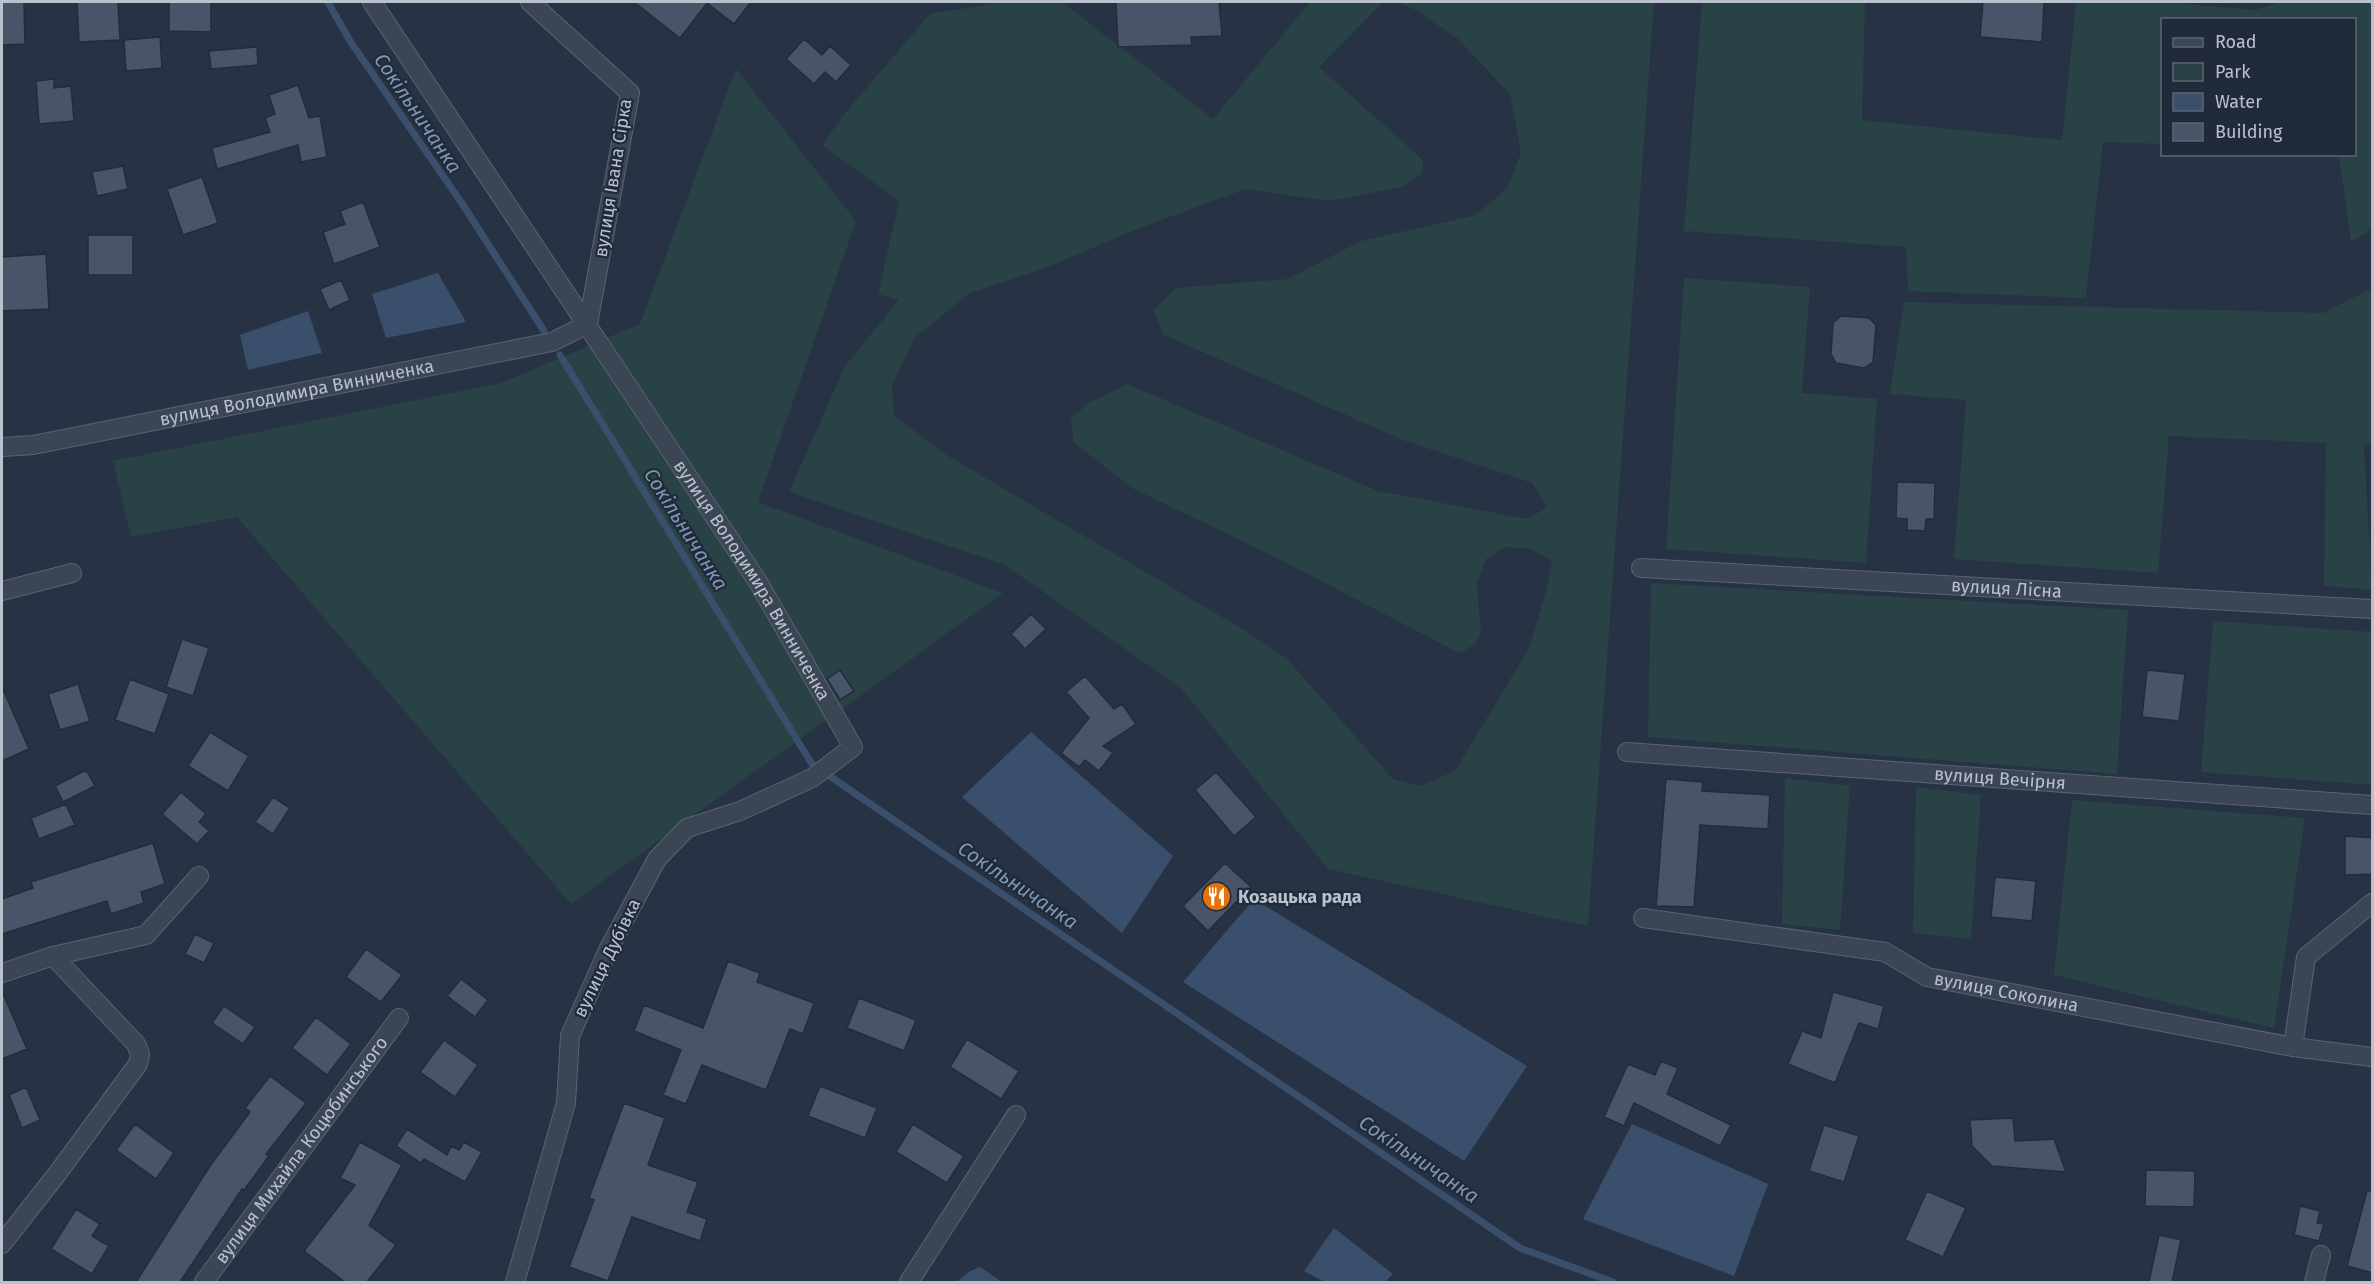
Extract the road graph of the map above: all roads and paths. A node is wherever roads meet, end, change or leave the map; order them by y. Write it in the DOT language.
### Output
graph roads {
  1 [pos="372,2"];
  2 [pos="530,2"];
  3 [pos="588,324"];
  4 [pos="2,447"];
  5 [pos="1641,568"];
  6 [pos="72,573"];
  7 [pos="2,591"];
  8 [pos="2373,609"];
  9 [pos="853,747"];
  10 [pos="1627,752"];
  11 [pos="2373,805"];
  12 [pos="199,876"];
  13 [pos="2373,903"];
  14 [pos="1643,918"];
  15 [pos="53,956"];
  16 [pos="2,973"];
  17 [pos="399,1018"];
  18 [pos="2293,1047"];
  19 [pos="2373,1057"];
  20 [pos="1016,1114"];
  21 [pos="2,1244"];
  22 [pos="2321,1255"];
  23 [pos="204,1282"];
  24 [pos="515,1282"];
  25 [pos="909,1282"];
  26 [pos="2314,1282"];
  1 -- 3 [label="street, вулиця Володимира Винниченка"];
  2 -- 3 [label="street, вулиця Івана Сірка"];
  3 -- 4 [label="street, вулиця Володимира Винниченка"];
  3 -- 9 [label="street, вулиця Володимира Винниченка"];
  5 -- 8 [label="street, вулиця Лісна"];
  6 -- 7 [label="street"];
  9 -- 24 [label="street, вулиця Дубівка"];
  10 -- 11 [label="street, вулиця Вечірня"];
  12 -- 15 [label="street"];
  13 -- 18 [label="street"];
  14 -- 18 [label="street, вулиця Соколина"];
  15 -- 16 [label="street"];
  15 -- 21 [label="street"];
  17 -- 23 [label="street, вулиця Михайла Коцюбинського"];
  18 -- 19 [label="street, вулиця Соколина"];
  20 -- 25 [label="street"];
  22 -- 26 [label="street"];
}
